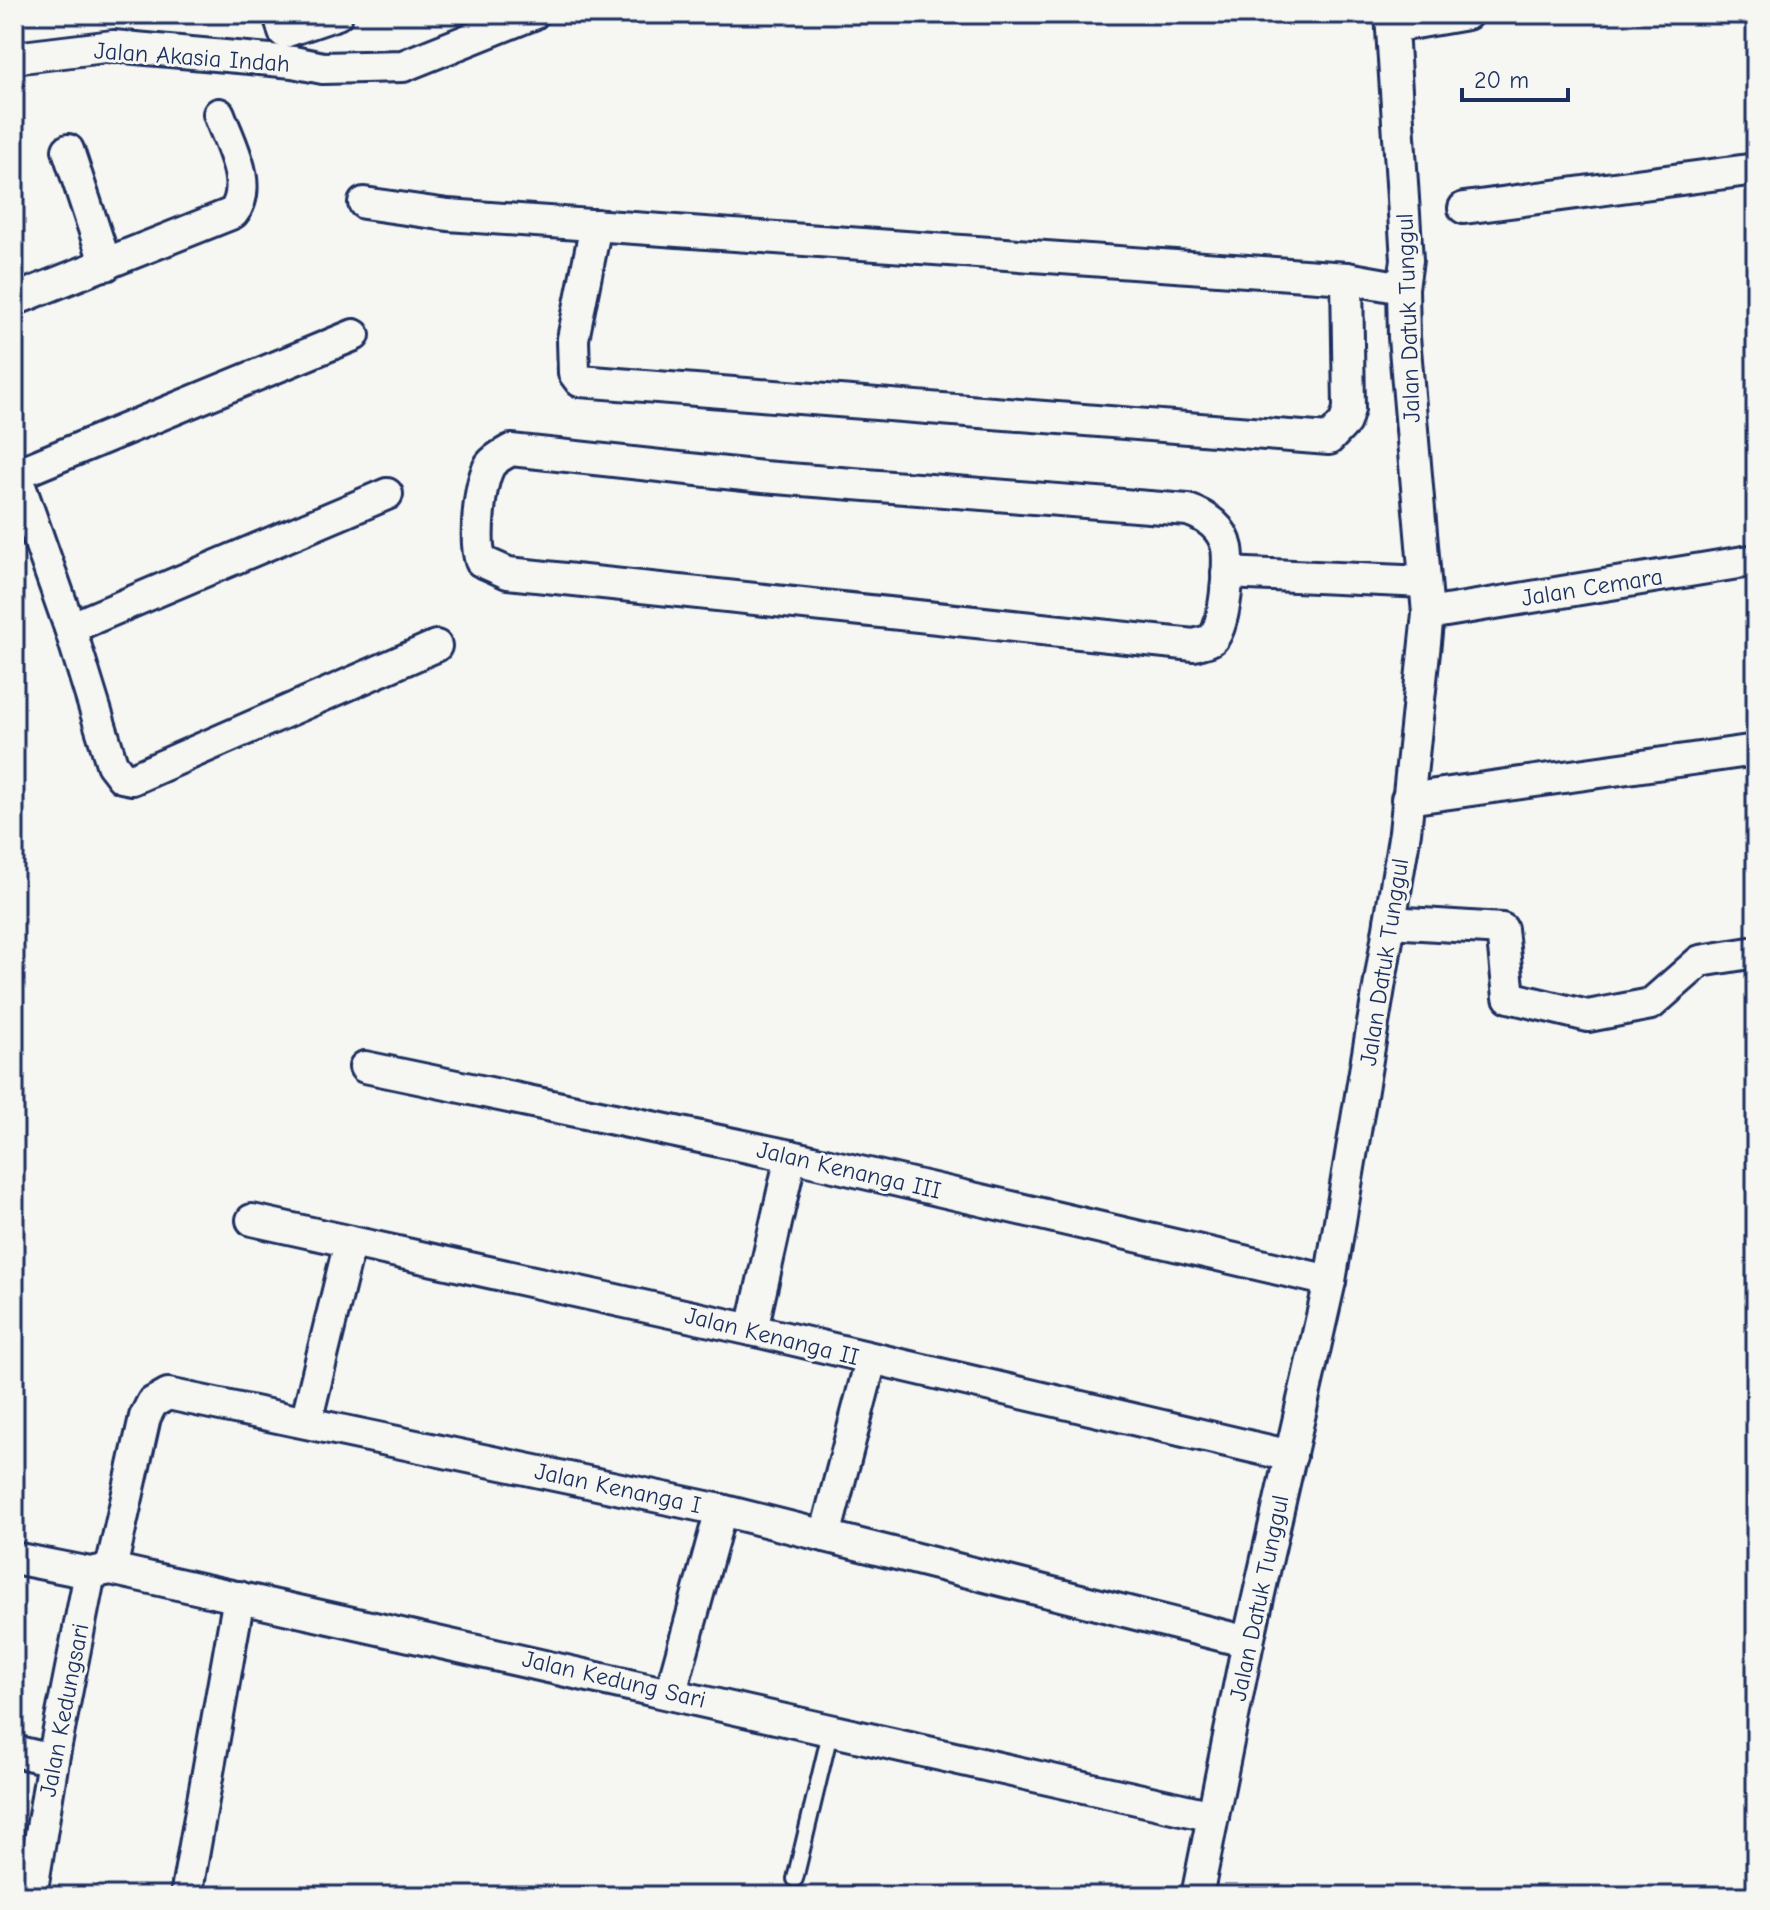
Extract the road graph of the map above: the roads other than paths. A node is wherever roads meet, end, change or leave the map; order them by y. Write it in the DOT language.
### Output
graph roads {
  1 [pos="279,14"];
  2 [pos="337,14"];
  3 [pos="533,14"];
  4 [pos="1467,14"];
  5 [pos="1391,21"];
  6 [pos="14,58"];
  7 [pos="219,114"];
  8 [pos="68,150"];
  9 [pos="1756,169"];
  10 [pos="364,203"];
  11 [pos="1464,208"];
  12 [pos="596,225"];
  13 [pos="106,265"];
  14 [pos="1347,278"];
  15 [pos="1403,288"];
  16 [pos="14,300"];
  17 [pos="354,335"];
  18 [pos="15,472"];
  19 [pos="387,494"];
  20 [pos="1756,560"];
  21 [pos="1227,573"];
  22 [pos="1425,582"];
  23 [pos="1428,614"];
  24 [pos="70,628"];
  25 [pos="436,646"];
  26 [pos="1756,750"];
  27 [pos="1407,799"];
  28 [pos="1390,922"];
  29 [pos="1756,952"];
  30 [pos="365,1067"];
  31 [pos="791,1156"];
  32 [pos="252,1220"];
  33 [pos="350,1242"];
  34 [pos="1330,1281"];
  35 [pos="752,1330"];
  36 [pos="871,1360"];
  37 [pos="306,1422"];
  38 [pos="1291,1456"];
  39 [pos="721,1510"];
  40 [pos="825,1536"];
  41 [pos="14,1558"];
  42 [pos="101,1571"];
  43 [pos="239,1597"];
  44 [pos="1248,1642"];
  45 [pos="671,1692"];
  46 [pos="831,1729"];
  47 [pos="14,1751"];
  48 [pos="53,1760"];
  49 [pos="1213,1816"];
  50 [pos="795,1879"];
  51 [pos="31,1896"];
  52 [pos="186,1896"];
  53 [pos="1197,1896"];
  1 -- 2 [label="street"];
  3 -- 6 [label="street, Jalan Akasia Indah"];
  4 -- 5 [label="street"];
  5 -- 15 [label="street, Jalan Datuk Tunggul"];
  7 -- 13 [label="street"];
  8 -- 13 [label="street"];
  9 -- 11 [label="street"];
  10 -- 12 [label="street"];
  12 -- 14 [label="street"];
  12 -- 14 [label="street"];
  13 -- 16 [label="street"];
  14 -- 15 [label="street"];
  15 -- 22 [label="street, Jalan Datuk Tunggul"];
  17 -- 18 [label="street"];
  18 -- 24 [label="street"];
  19 -- 24 [label="street"];
  20 -- 23 [label="street, Jalan Cemara"];
  21 -- 21 [label="street"];
  21 -- 22 [label="street"];
  22 -- 23 [label="street, Jalan Datuk Tunggul"];
  23 -- 27 [label="street, Jalan Datuk Tunggul"];
  24 -- 25 [label="street"];
  26 -- 27 [label="street"];
  27 -- 28 [label="street, Jalan Datuk Tunggul"];
  28 -- 29 [label="street"];
  28 -- 34 [label="street, Jalan Datuk Tunggul"];
  30 -- 31 [label="street, Jalan Kenanga III"];
  31 -- 34 [label="street, Jalan Kenanga III"];
  31 -- 35 [label="street"];
  32 -- 33 [label="street, Jalan Kenanga II"];
  33 -- 35 [label="street, Jalan Kenanga II"];
  33 -- 37 [label="street"];
  34 -- 38 [label="street, Jalan Datuk Tunggul"];
  35 -- 36 [label="street, Jalan Kenanga II"];
  36 -- 38 [label="street, Jalan Kenanga II"];
  36 -- 40 [label="street"];
  37 -- 39 [label="street, Jalan Kenanga I"];
  37 -- 42 [label="street, Jalan Kenanga I"];
  38 -- 44 [label="street, Jalan Datuk Tunggul"];
  39 -- 40 [label="street, Jalan Kenanga I"];
  39 -- 45 [label="street"];
  40 -- 44 [label="street, Jalan Kenanga I"];
  41 -- 42 [label="street, Jalan Kedung Sari"];
  42 -- 43 [label="street, Jalan Kedung Sari"];
  42 -- 48 [label="street, Jalan Kedungsari"];
  43 -- 45 [label="street, Jalan Kedung Sari"];
  43 -- 52 [label="street"];
  44 -- 49 [label="street, Jalan Datuk Tunggul"];
  45 -- 46 [label="street, Jalan Kedung Sari"];
  46 -- 49 [label="street, Jalan Kedung Sari"];
  46 -- 50 [label="lane"];
  47 -- 48 [label="street"];
  48 -- 51 [label="street, Jalan Kedungsari"];
  49 -- 53 [label="street, Jalan Datuk Tunggul"];
}
